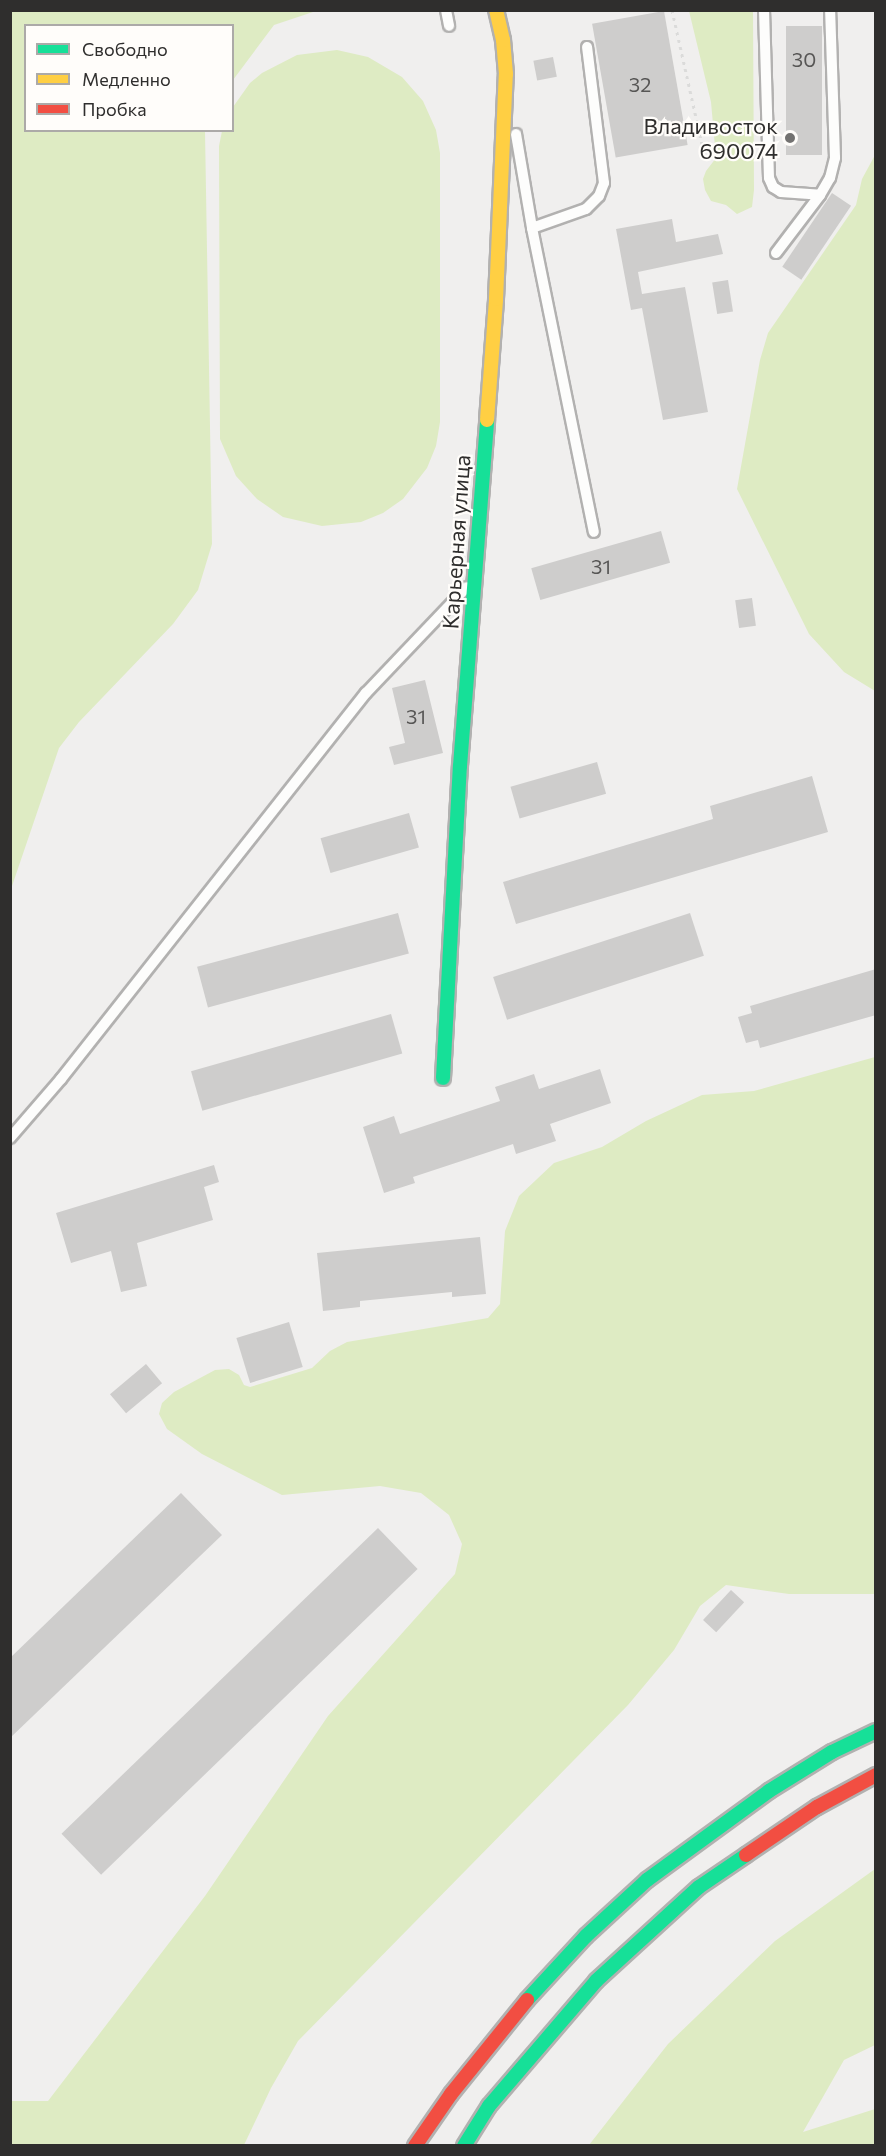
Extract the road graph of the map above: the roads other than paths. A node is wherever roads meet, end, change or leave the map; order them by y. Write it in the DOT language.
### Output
graph roads {
  1 [pos="446,10"];
  2 [pos="496,10"];
  3 [pos="764,10"];
  4 [pos="830,10"];
  5 [pos="449,26"];
  6 [pos="587,47"];
  7 [pos="506,74"];
  8 [pos="820,195"];
  9 [pos="532,228"];
  10 [pos="776,253"];
  11 [pos="594,532"];
  12 [pos="474,580"];
  13 [pos="443,1078"];
  14 [pos="10,1138"];
  15 [pos="876,1731"];
  16 [pos="876,1775"];
  17 [pos="415,2145"];
  18 [pos="464,2145"];
  1 -- 5 [label="lane"];
  2 -- 7 [label="main road, Карьерная улица"];
  3 -- 8 [label="lane"];
  4 -- 8 [label="lane"];
  6 -- 9 [label="lane"];
  7 -- 9 [label="lane"];
  7 -- 12 [label="main road, Карьерная улица"];
  8 -- 10 [label="lane"];
  9 -- 11 [label="lane"];
  12 -- 13 [label="main road, Карьерная улица"];
  12 -- 14 [label="lane"];
  15 -- 17 [label="main road"];
  16 -- 18 [label="main road"];
}
